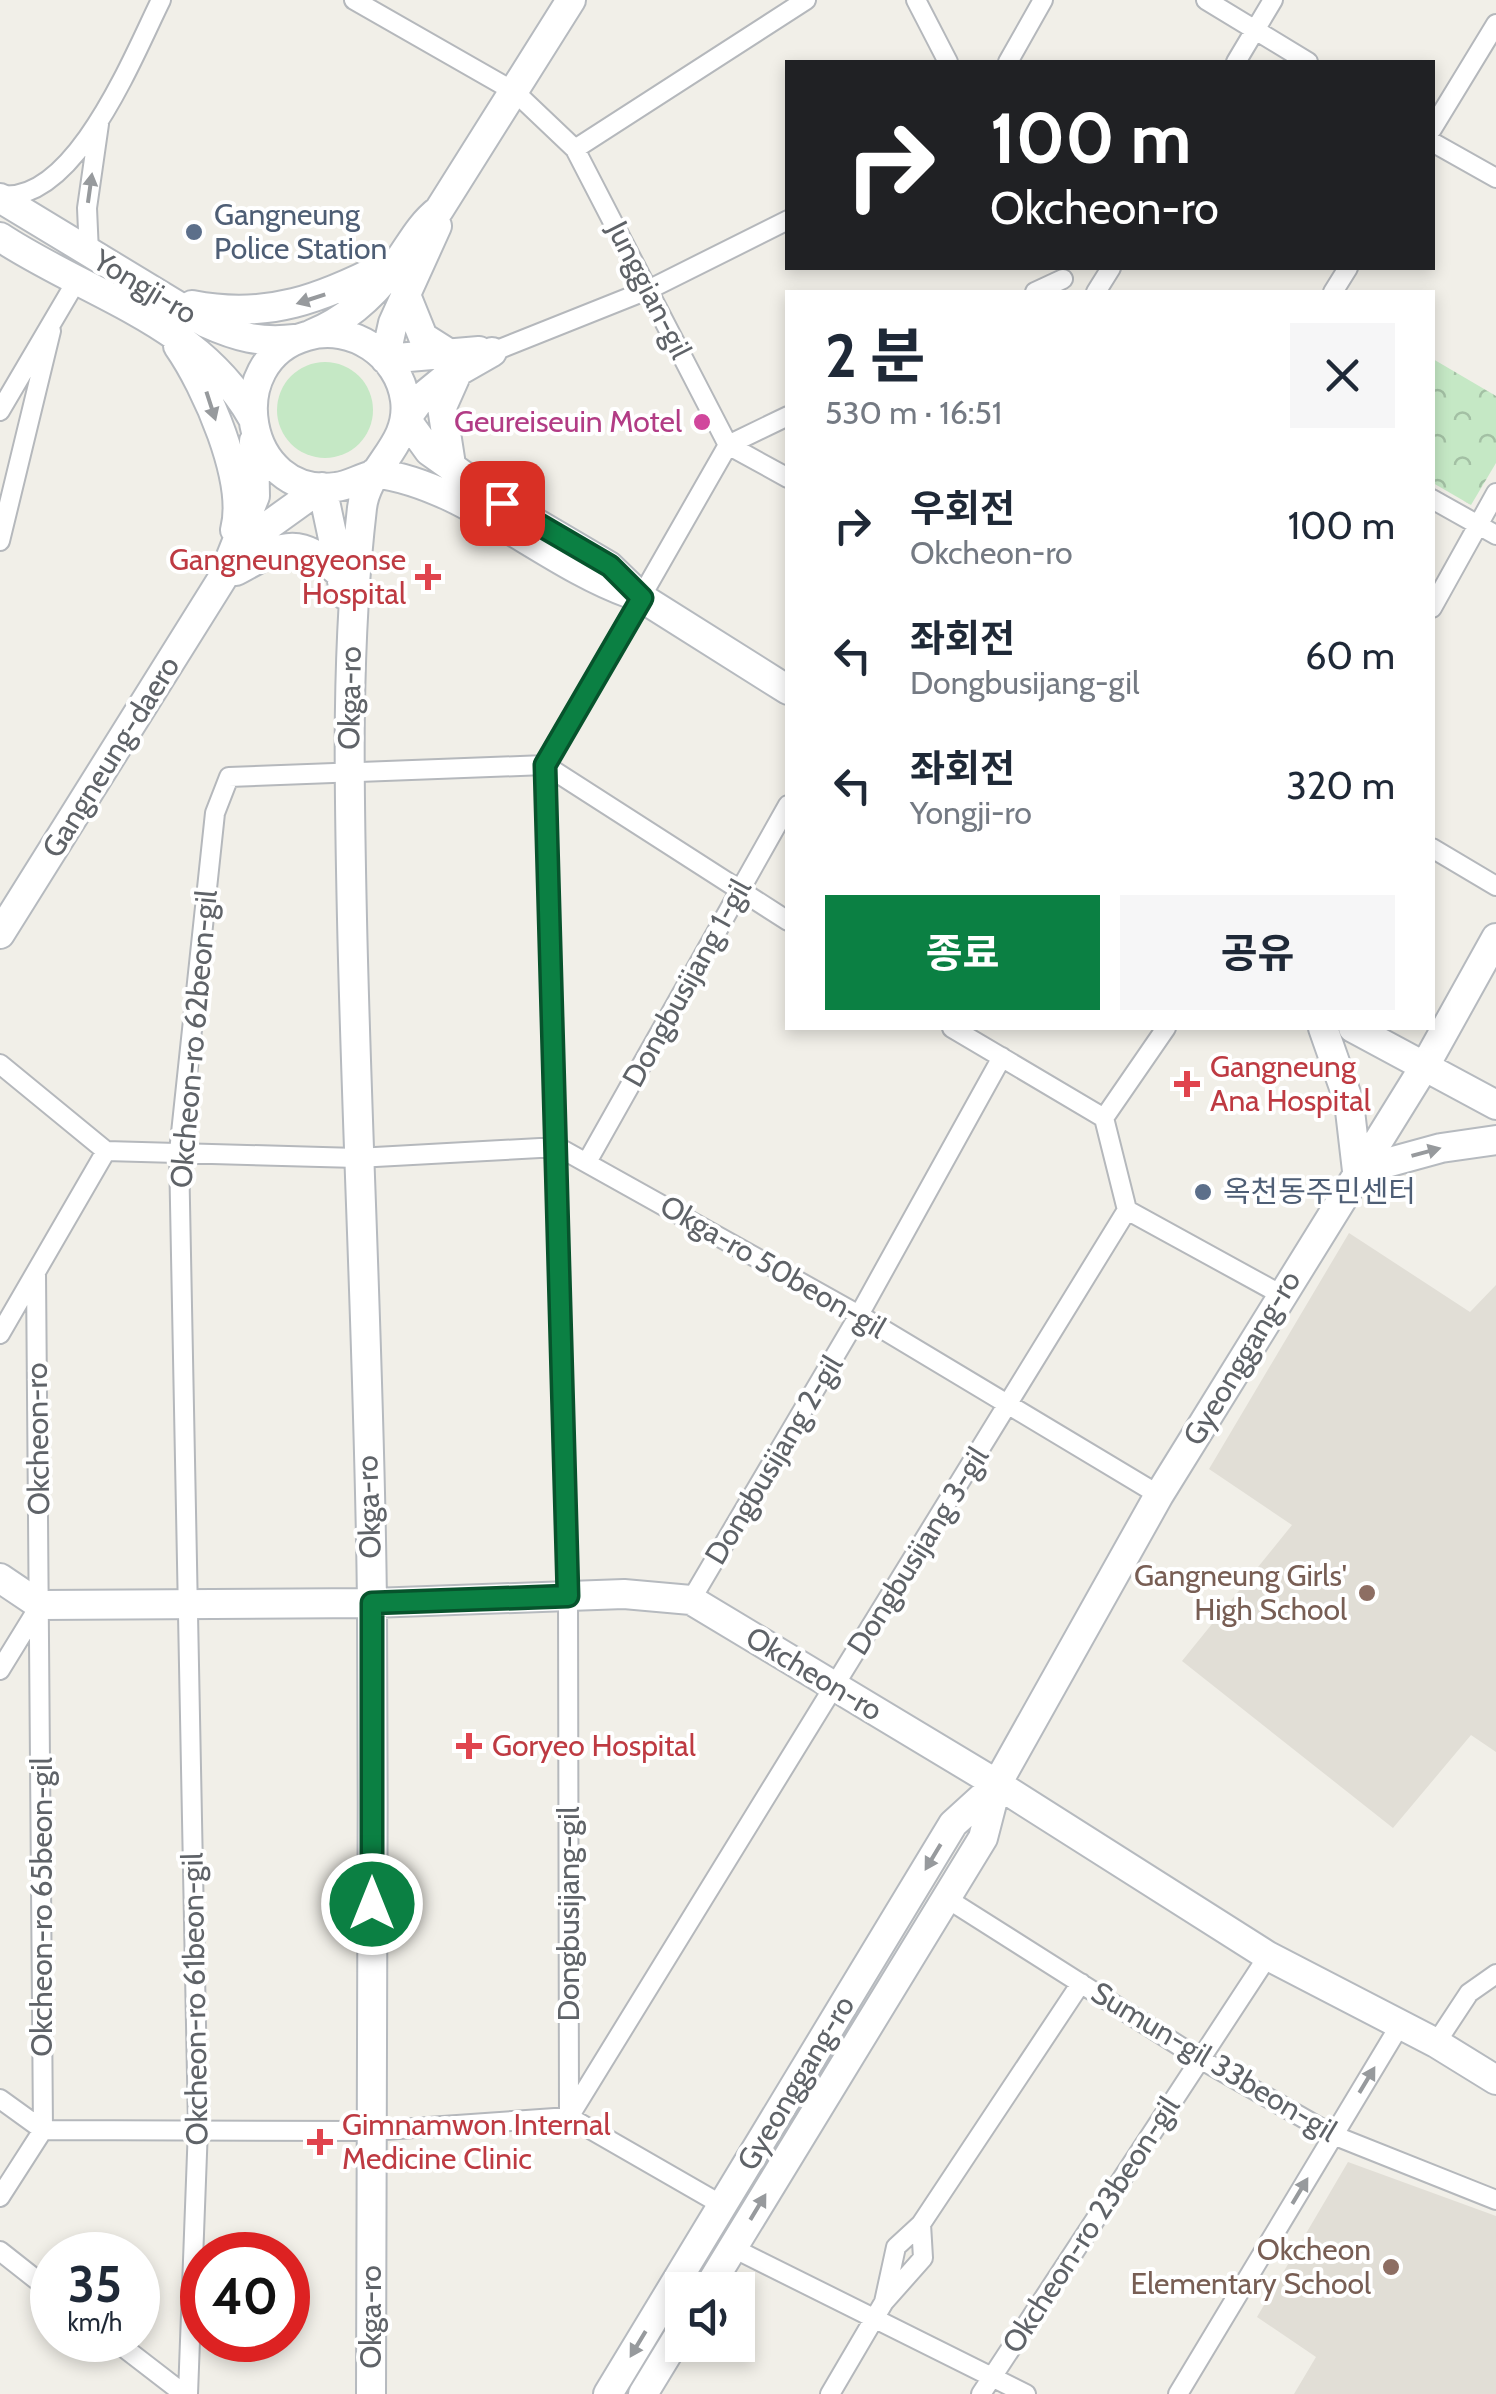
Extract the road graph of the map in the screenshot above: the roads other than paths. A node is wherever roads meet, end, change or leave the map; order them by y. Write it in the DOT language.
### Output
graph roads {
  1 [pos="161,0"];
  2 [pos="354,0"];
  3 [pos="571,0"];
  4 [pos="806,0"];
  5 [pos="916,0"];
  6 [pos="1043,0"];
  7 [pos="1206,0"];
  8 [pos="1272,0"];
  9 [pos="1496,24"];
  10 [pos="1256,30"];
  11 [pos="947,60"];
  12 [pos="1009,60"];
  13 [pos="1237,60"];
  14 [pos="1305,60"];
  15 [pos="515,92"];
  16 [pos="99,124"];
  17 [pos="1435,124"];
  18 [pos="1435,144"];
  19 [pos="575,149"];
  20 [pos="1496,178"];
  21 [pos="0,196"];
  22 [pos="439,210"];
  23 [pos="785,222"];
  24 [pos="0,237"];
  25 [pos="89,253"];
  26 [pos="400,258"];
  27 [pos="77,280"];
  28 [pos="1064,280"];
  29 [pos="650,289"];
  30 [pos="1040,290"];
  31 [pos="406,295"];
  32 [pos="167,313"];
  33 [pos="51,331"];
  34 [pos="306,336"];
  35 [pos="492,352"];
  36 [pos="385,358"];
  37 [pos="456,363"];
  38 [pos="0,411"];
  39 [pos="785,417"];
  40 [pos="406,419"];
  41 [pos="253,426"];
  42 [pos="728,445"];
  43 [pos="451,465"];
  44 [pos="372,474"];
  45 [pos="785,476"];
  46 [pos="420,481"];
  47 [pos="322,487"];
  48 [pos="1496,493"];
  49 [pos="1435,500"];
  50 [pos="1488,531"];
  51 [pos="361,537"];
  52 [pos="0,542"];
  53 [pos="340,574"];
  54 [pos="222,580"];
  55 [pos="642,598"];
  56 [pos="1435,604"];
  57 [pos="351,621"];
  58 [pos="785,688"];
  59 [pos="545,765"];
  60 [pos="348,769"];
  61 [pos="785,810"];
  62 [pos="1435,850"];
  63 [pos="1496,886"];
  64 [pos="738,890"];
  65 [pos="785,920"];
  66 [pos="0,934"];
  67 [pos="1496,938"];
  68 [pos="955,1030"];
  69 [pos="1165,1030"];
  70 [pos="1324,1030"];
  71 [pos="1357,1030"];
  72 [pos="1002,1057"];
  73 [pos="0,1064"];
  74 [pos="1426,1064"];
  75 [pos="1496,1105"];
  76 [pos="1104,1118"];
  77 [pos="1496,1140"];
  78 [pos="558,1147"];
  79 [pos="106,1151"];
  80 [pos="179,1152"];
  81 [pos="358,1158"];
  82 [pos="587,1162"];
  83 [pos="1357,1171"];
  84 [pos="1127,1210"];
  85 [pos="36,1272"];
  86 [pos="1280,1294"];
  87 [pos="859,1315"];
  88 [pos="0,1334"];
  89 [pos="1010,1404"];
  90 [pos="1159,1495"];
  91 [pos="0,1578"];
  92 [pos="568,1596"];
  93 [pos="691,1600"];
  94 [pos="372,1603"];
  95 [pos="189,1604"];
  96 [pos="40,1605"];
  97 [pos="0,1670"];
  98 [pos="834,1686"];
  99 [pos="997,1784"];
  100 [pos="946,1898"];
  101 [pos="1268,1956"];
  102 [pos="1496,1974"];
  103 [pos="1081,1984"];
  104 [pos="1400,2025"];
  105 [pos="1436,2042"];
  106 [pos="1200,2059"];
  107 [pos="1496,2080"];
  108 [pos="0,2100"];
  109 [pos="569,2117"];
  110 [pos="198,2127"];
  111 [pos="43,2130"];
  112 [pos="371,2131"];
  113 [pos="1334,2135"];
  114 [pos="0,2196"];
  115 [pos="1496,2200"];
  116 [pos="722,2205"];
  117 [pos="922,2224"];
  118 [pos="733,2248"];
  119 [pos="0,2251"];
  120 [pos="718,2272"];
  121 [pos="30,2275"];
  122 [pos="884,2302"];
  123 [pos="874,2318"];
  124 [pos="665,2359"];
  125 [pos="143,2362"];
  126 [pos="991,2377"];
  127 [pos="186,2394"];
  128 [pos="371,2394"];
  129 [pos="608,2394"];
  130 [pos="644,2394"];
  131 [pos="830,2394"];
  132 [pos="980,2394"];
  133 [pos="1026,2394"];
  134 [pos="1178,2394"];
  1 -- 16 [label="street"];
  2 -- 15 [label="street, Junggian-gil"];
  3 -- 15 [label="street"];
  4 -- 19 [label="street"];
  5 -- 11 [label="street"];
  6 -- 12 [label="street"];
  7 -- 10 [label="street"];
  8 -- 10 [label="street"];
  9 -- 17 [label="street"];
  10 -- 13 [label="street"];
  10 -- 14 [label="street"];
  15 -- 19 [label="street, Junggian-gil"];
  15 -- 22 [label="street"];
  16 -- 21 [label="street"];
  25 -- 16 [label="street, one-way"];
  18 -- 20 [label="street"];
  19 -- 29 [label="street, Junggian-gil"];
  21 -- 25 [label="street, Yongji-ro"];
  22 -- 26 [label="street"];
  22 -- 31 [label="street"];
  23 -- 29 [label="street"];
  24 -- 27 [label="street, Yongji-ro"];
  25 -- 32 [label="street, Yongji-ro"];
  26 -- 32 [label="street, one-way"];
  26 -- 34 [label="street"];
  27 -- 32 [label="street, Yongji-ro"];
  27 -- 33 [label="street"];
  28 -- 30 [label="street"];
  29 -- 35 [label="street"];
  29 -- 42 [label="street, Junggian-gil"];
  31 -- 36 [label="street"];
  31 -- 37 [label="street"];
  32 -- 34 [label="street, Yongji-ro"];
  32 -- 41 [label="street, Yongji-ro"];
  32 -- 54 [label="street, one-way"];
  33 -- 38 [label="street"];
  33 -- 52 [label="street"];
  34 -- 36 [label="street"];
  34 -- 41 [label="street"];
  35 -- 37 [label="street"];
  36 -- 37 [label="street"];
  36 -- 40 [label="street"];
  37 -- 40 [label="street"];
  37 -- 43 [label="street"];
  39 -- 42 [label="street"];
  40 -- 43 [label="street"];
  40 -- 44 [label="street"];
  41 -- 47 [label="street"];
  41 -- 54 [label="street"];
  42 -- 45 [label="street"];
  42 -- 55 [label="street"];
  43 -- 55 [label="street"];
  44 -- 46 [label="street"];
  44 -- 47 [label="street"];
  44 -- 51 [label="street"];
  46 -- 51 [label="street"];
  46 -- 55 [label="street"];
  47 -- 53 [label="street"];
  47 -- 54 [label="street"];
  48 -- 50 [label="street"];
  49 -- 50 [label="street"];
  50 -- 56 [label="street"];
  51 -- 57 [label="street"];
  53 -- 54 [label="street"];
  53 -- 57 [label="street"];
  54 -- 66 [label="street, Gangneung-daero"];
  55 -- 58 [label="street"];
  55 -- 59 [label="street"];
  57 -- 60 [label="street, Okga-ro"];
  59 -- 60 [label="street"];
  59 -- 64 [label="street"];
  59 -- 78 [label="street, Dongbusijang-gil"];
  60 -- 80 [label="street, Okcheon-ro 62beon-gil"];
  60 -- 81 [label="street, Okga-ro"];
  61 -- 64 [label="street, Dongbusijang 1-gil"];
  62 -- 63 [label="street"];
  64 -- 65 [label="street"];
  64 -- 82 [label="street, Dongbusijang 1-gil"];
  67 -- 74 [label="street, Gyeonggang-ro"];
  68 -- 72 [label="street"];
  69 -- 76 [label="street"];
  70 -- 83 [label="street"];
  71 -- 74 [label="street"];
  72 -- 76 [label="street"];
  72 -- 87 [label="street, Dongbusijang 2-gil"];
  73 -- 79 [label="street"];
  74 -- 75 [label="street"];
  74 -- 83 [label="street, Gyeonggang-ro"];
  76 -- 84 [label="street"];
  83 -- 77 [label="street, one-way"];
  78 -- 81 [label="street"];
  78 -- 82 [label="street, Okga-ro 50beon-gil"];
  78 -- 92 [label="street, Dongbusijang-gil"];
  79 -- 80 [label="street"];
  79 -- 85 [label="street, Okcheon-ro"];
  80 -- 81 [label="street"];
  80 -- 95 [label="street, Okcheon-ro 62beon-gil"];
  81 -- 94 [label="street, Okga-ro"];
  82 -- 87 [label="street, Okga-ro 50beon-gil"];
  83 -- 86 [label="street, Gyeonggang-ro"];
  84 -- 86 [label="street"];
  84 -- 89 [label="street, Dongbusijang 3-gil"];
  85 -- 88 [label="street, Okcheon-ro"];
  85 -- 96 [label="street, Okcheon-ro"];
  86 -- 90 [label="street, Gyeonggang-ro"];
  87 -- 89 [label="street, Okga-ro 50beon-gil"];
  87 -- 93 [label="street, Dongbusijang 2-gil"];
  89 -- 90 [label="street, Okga-ro 50beon-gil"];
  89 -- 98 [label="street, Dongbusijang 3-gil"];
  90 -- 99 [label="street, Gyeonggang-ro"];
  91 -- 96 [label="street"];
  92 -- 93 [label="street, Okcheon-ro"];
  92 -- 94 [label="street, Okcheon-ro"];
  92 -- 109 [label="street, Dongbusijang-gil"];
  93 -- 98 [label="street, Okcheon-ro"];
  94 -- 95 [label="street, Okcheon-ro"];
  94 -- 112 [label="street, Okga-ro"];
  95 -- 96 [label="street, Okcheon-ro"];
  95 -- 110 [label="street, Okcheon-ro 61beon-gil"];
  96 -- 97 [label="street"];
  96 -- 111 [label="street, Okcheon-ro 65beon-gil"];
  98 -- 99 [label="street, Okcheon-ro"];
  98 -- 109 [label="street, Dongbusijang 3-gil"];
  99 -- 100 [label="street, Gyeonggang-ro"];
  99 -- 101 [label="street, Okcheon-ro"];
  99 -- 116 [label="street, Gyeonggang-ro, one-way"];
  100 -- 103 [label="street, Sumun-gil 33beon-gil"];
  118 -- 100 [label="street, Gyeonggang-ro, one-way"];
  101 -- 104 [label="street, Okcheon-ro"];
  101 -- 106 [label="street, Okcheon-ro 23beon-gil"];
  102 -- 105 [label="street"];
  103 -- 106 [label="street, Sumun-gil 33beon-gil"];
  103 -- 117 [label="street"];
  104 -- 105 [label="street, Okcheon-ro"];
  113 -- 104 [label="street, one-way"];
  105 -- 107 [label="street, Okcheon-ro"];
  106 -- 113 [label="street, Sumun-gil 33beon-gil"];
  106 -- 126 [label="street, Okcheon-ro 23beon-gil"];
  108 -- 111 [label="street"];
  109 -- 112 [label="street"];
  109 -- 116 [label="street"];
  110 -- 111 [label="street"];
  110 -- 112 [label="street"];
  110 -- 127 [label="street, Okcheon-ro 61beon-gil"];
  111 -- 114 [label="street"];
  112 -- 128 [label="street, Okga-ro"];
  113 -- 115 [label="street, Sumun-gil 33beon-gil"];
  134 -- 113 [label="street, one-way"];
  116 -- 129 [label="street, Gyeonggang-ro, one-way"];
  117 -- 122 [label="street"];
  117 -- 122 [label="street"];
  118 -- 120 [label="street, Gyeonggang-ro"];
  118 -- 123 [label="street"];
  119 -- 121 [label="street"];
  122 -- 123 [label="street"];
  123 -- 126 [label="street"];
  123 -- 131 [label="street"];
  124 -- 130 [label="street"];
  125 -- 127 [label="street"];
  126 -- 132 [label="street, Okcheon-ro 23beon-gil"];
  126 -- 133 [label="street"];
}
